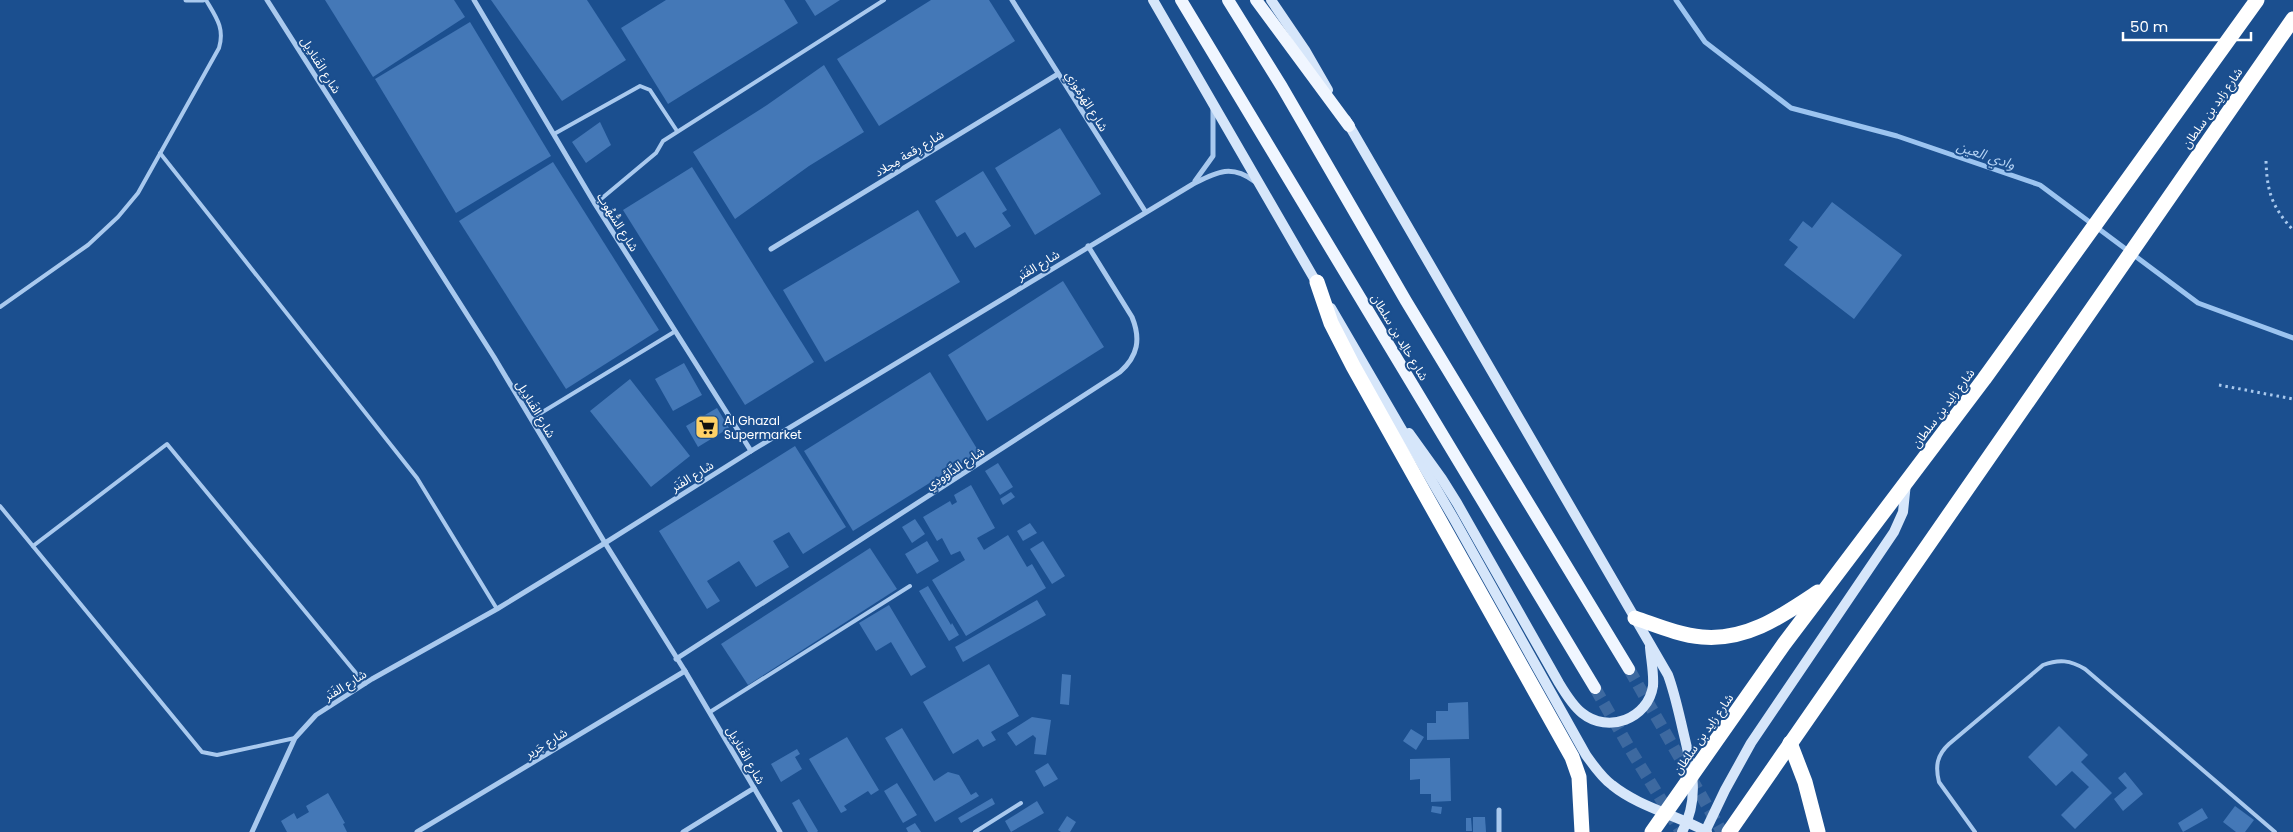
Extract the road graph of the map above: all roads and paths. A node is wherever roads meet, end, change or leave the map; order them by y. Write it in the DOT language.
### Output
graph roads {
  1 [pos="186,0"];
  2 [pos="205,0"];
  3 [pos="268,0"];
  4 [pos="474,0"];
  5 [pos="884,0"];
  6 [pos="1012,0"];
  7 [pos="1153,0"];
  8 [pos="1181,0"];
  9 [pos="1228,0"];
  10 [pos="1256,0"];
  11 [pos="1271,0"];
  12 [pos="2257,0"];
  13 [pos="2293,19"];
  14 [pos="1058,74"];
  15 [pos="1213,103"];
  16 [pos="1349,126"];
  17 [pos="677,131"];
  18 [pos="554,134"];
  19 [pos="160,153"];
  20 [pos="2266,161"];
  21 [pos="1194,184"];
  22 [pos="1262,186"];
  23 [pos="596,204"];
  24 [pos="1145,211"];
  25 [pos="2293,230"];
  26 [pos="1088,246"];
  27 [pos="772,249"];
  28 [pos="1317,282"];
  29 [pos="0,307"];
  30 [pos="674,332"];
  31 [pos="2219,385"];
  32 [pos="2293,399"];
  33 [pos="1390,412"];
  34 [pos="531,419"];
  35 [pos="751,451"];
  36 [pos="1906,481"];
  37 [pos="0,506"];
  38 [pos="605,544"];
  39 [pos="33,546"];
  40 [pos="910,586"];
  41 [pos="1828,586"];
  42 [pos="497,609"];
  43 [pos="1634,618"];
  44 [pos="1649,643"];
  45 [pos="676,659"];
  46 [pos="1629,669"];
  47 [pos="685,671"];
  48 [pos="365,684"];
  49 [pos="1595,688"];
  50 [pos="710,712"];
  51 [pos="294,738"];
  52 [pos="1790,743"];
  53 [pos="1694,774"];
  54 [pos="754,788"];
  55 [pos="1022,803"];
  56 [pos="1499,810"];
  57 [pos="1666,813"];
  58 [pos="1688,822"];
  59 [pos="252,832"];
  60 [pos="417,832"];
  61 [pos="683,832"];
  62 [pos="780,832"];
  63 [pos="975,832"];
  64 [pos="1499,832"];
  65 [pos="1582,832"];
  66 [pos="1652,832"];
  67 [pos="1682,832"];
  68 [pos="1706,832"];
  69 [pos="1730,832"];
  70 [pos="1818,832"];
  71 [pos="1975,832"];
  72 [pos="2275,832"];
  1 -- 2 [label="street"];
  2 -- 19 [label="lane"];
  3 -- 34 [label="street, شارع القَنادِيل"];
  4 -- 18 [label="street, شارع السُّهُوب"];
  5 -- 17 [label="lane"];
  6 -- 14 [label="street, شارع الهَرمُوزي"];
  7 -- 15 [label="main road"];
  8 -- 49 [label="main road, شارع خالِد بن سلطان"];
  9 -- 46 [label="main road, شارع خالِد بن سلطان"];
  10 -- 16 [label="main road"];
  11 -- 16 [label="main road"];
  12 -- 36 [label="highway, شارع زايد بن سلطان"];
  13 -- 52 [label="highway, شارع زايد بن سلطان"];
  14 -- 24 [label="street, شارع الهَرمُوزي"];
  14 -- 27 [label="street, شارع رِقعة مِجلاد"];
  15 -- 21 [label="street, شارع الفَنَر"];
  15 -- 22 [label="main road"];
  16 -- 43 [label="main road"];
  17 -- 18 [label="lane"];
  17 -- 23 [label="lane"];
  18 -- 23 [label="street, شارع السُّهُوب"];
  19 -- 29 [label="lane"];
  19 -- 42 [label="lane"];
  20 -- 25 [label="path"];
  21 -- 22 [label="street, شارع الفَنَر"];
  21 -- 24 [label="street, شارع الفَنَر"];
  22 -- 28 [label="main road"];
  23 -- 30 [label="street, شارع السُّهُوب"];
  24 -- 26 [label="street, شارع الفَنَر"];
  26 -- 35 [label="street, شارع الفَنَر"];
  26 -- 45 [label="street, شارع الدَّاوُودِي"];
  28 -- 33 [label="main road"];
  28 -- 65 [label="highway"];
  30 -- 34 [label="lane"];
  30 -- 35 [label="street, شارع السُّهُوب"];
  31 -- 32 [label="path"];
  33 -- 44 [label="main road"];
  33 -- 57 [label="main road"];
  34 -- 38 [label="street, شارع القَنادِيل"];
  35 -- 38 [label="street, شارع الفَنَر"];
  36 -- 41 [label="highway, شارع زايد بن سلطان"];
  36 -- 68 [label="main road"];
  37 -- 39 [label="lane"];
  38 -- 42 [label="street, شارع الفَنَر"];
  38 -- 45 [label="street, شارع القَنادِيل"];
  39 -- 48 [label="lane"];
  39 -- 51 [label="lane"];
  40 -- 50 [label="lane"];
  41 -- 43 [label="highway"];
  41 -- 53 [label="highway, شارع زايد بن سلطان"];
  42 -- 48 [label="street, شارع الفَنَر"];
  43 -- 44 [label="main road"];
  44 -- 53 [label="main road"];
  45 -- 47 [label="street, شارع القَنادِيل"];
  47 -- 50 [label="street, شارع القَنادِيل"];
  47 -- 60 [label="street, شارع جَرير"];
  48 -- 51 [label="street, شارع الفَنَر"];
  50 -- 54 [label="street, شارع القَنادِيل"];
  51 -- 59 [label="street, شارع الفَنَر"];
  52 -- 69 [label="highway, شارع زايد بن سلطان"];
  52 -- 70 [label="highway"];
  53 -- 57 [label="highway, شارع زايد بن سلطان"];
  53 -- 58 [label="main road"];
  54 -- 61 [label="street"];
  54 -- 62 [label="street, شارع القَنادِيل"];
  55 -- 63 [label="lane"];
  56 -- 64 [label="street"];
  57 -- 58 [label="main road"];
  57 -- 66 [label="highway, شارع زايد بن سلطان"];
  58 -- 67 [label="main road"];
  58 -- 68 [label="main road"];
  71 -- 72 [label="lane"];
}
